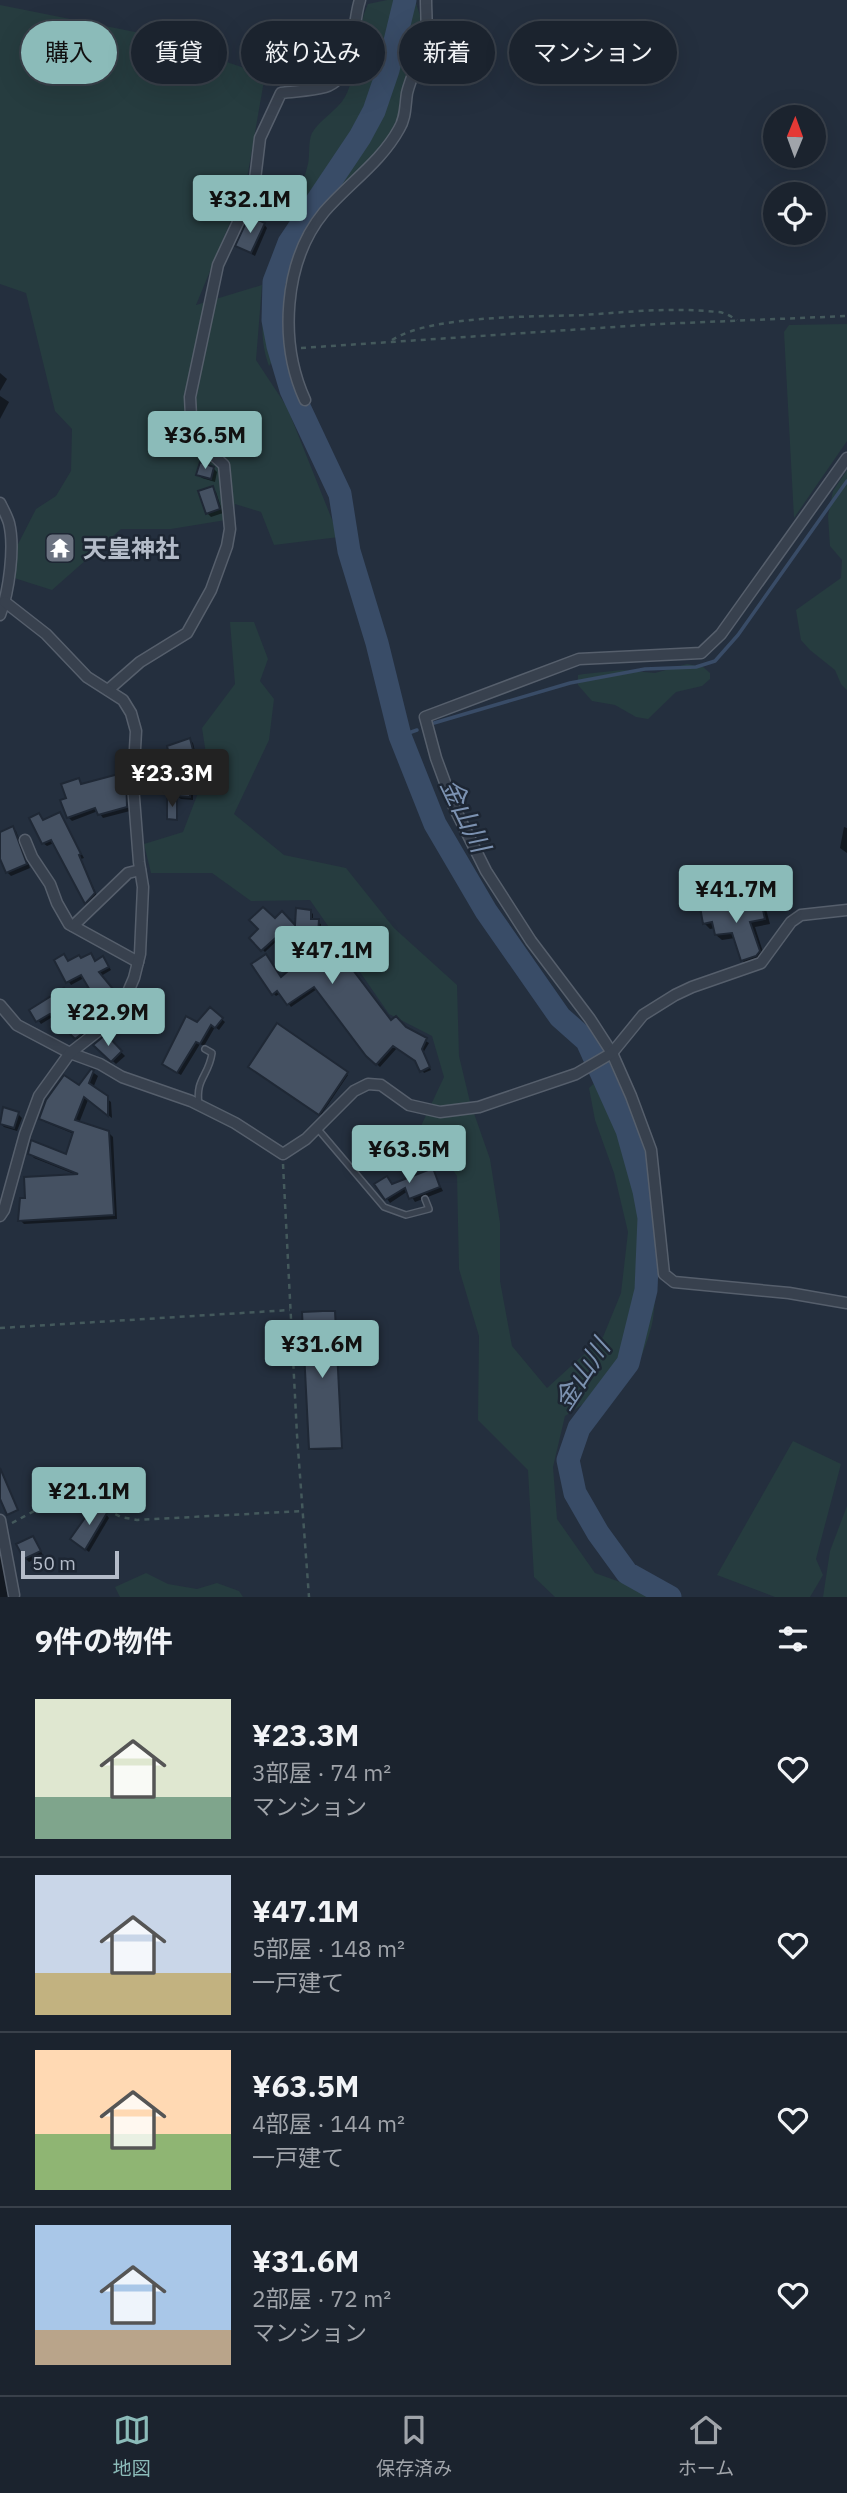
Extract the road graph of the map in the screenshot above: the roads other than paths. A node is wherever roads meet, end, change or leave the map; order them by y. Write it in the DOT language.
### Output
graph roads {
  1 [pos="360,0"];
  2 [pos="426,0"];
  3 [pos="305,400"];
  4 [pos="847,458"];
  5 [pos="0,503"];
  6 [pos="5,602"];
  7 [pos="0,615"];
  8 [pos="108,690"];
  9 [pos="25,840"];
  10 [pos="140,870"];
  11 [pos="847,910"];
  12 [pos="73,926"];
  13 [pos="138,962"];
  14 [pos="0,1005"];
  15 [pos="205,1049"];
  16 [pos="70,1053"];
  17 [pos="610,1055"];
  18 [pos="199,1105"];
  19 [pos="317,1128"];
  20 [pos="425,1199"];
  21 [pos="0,1216"];
  22 [pos="847,1303"];
  23 [pos="1,1528"];
  24 [pos="15,1595"];
  1 -- 8 [label="street"];
  2 -- 3 [label="street"];
  4 -- 17 [label="street"];
  5 -- 6 [label="street"];
  6 -- 7 [label="street"];
  6 -- 8 [label="street"];
  8 -- 10 [label="street"];
  9 -- 12 [label="street"];
  10 -- 12 [label="street"];
  10 -- 13 [label="street"];
  11 -- 17 [label="street"];
  12 -- 13 [label="street"];
  13 -- 16 [label="street"];
  14 -- 16 [label="street"];
  15 -- 18 [label="lane"];
  16 -- 18 [label="street"];
  16 -- 21 [label="street"];
  17 -- 19 [label="street"];
  17 -- 22 [label="street"];
  18 -- 19 [label="street"];
  19 -- 20 [label="lane"];
  23 -- 24 [label="street"];
}
